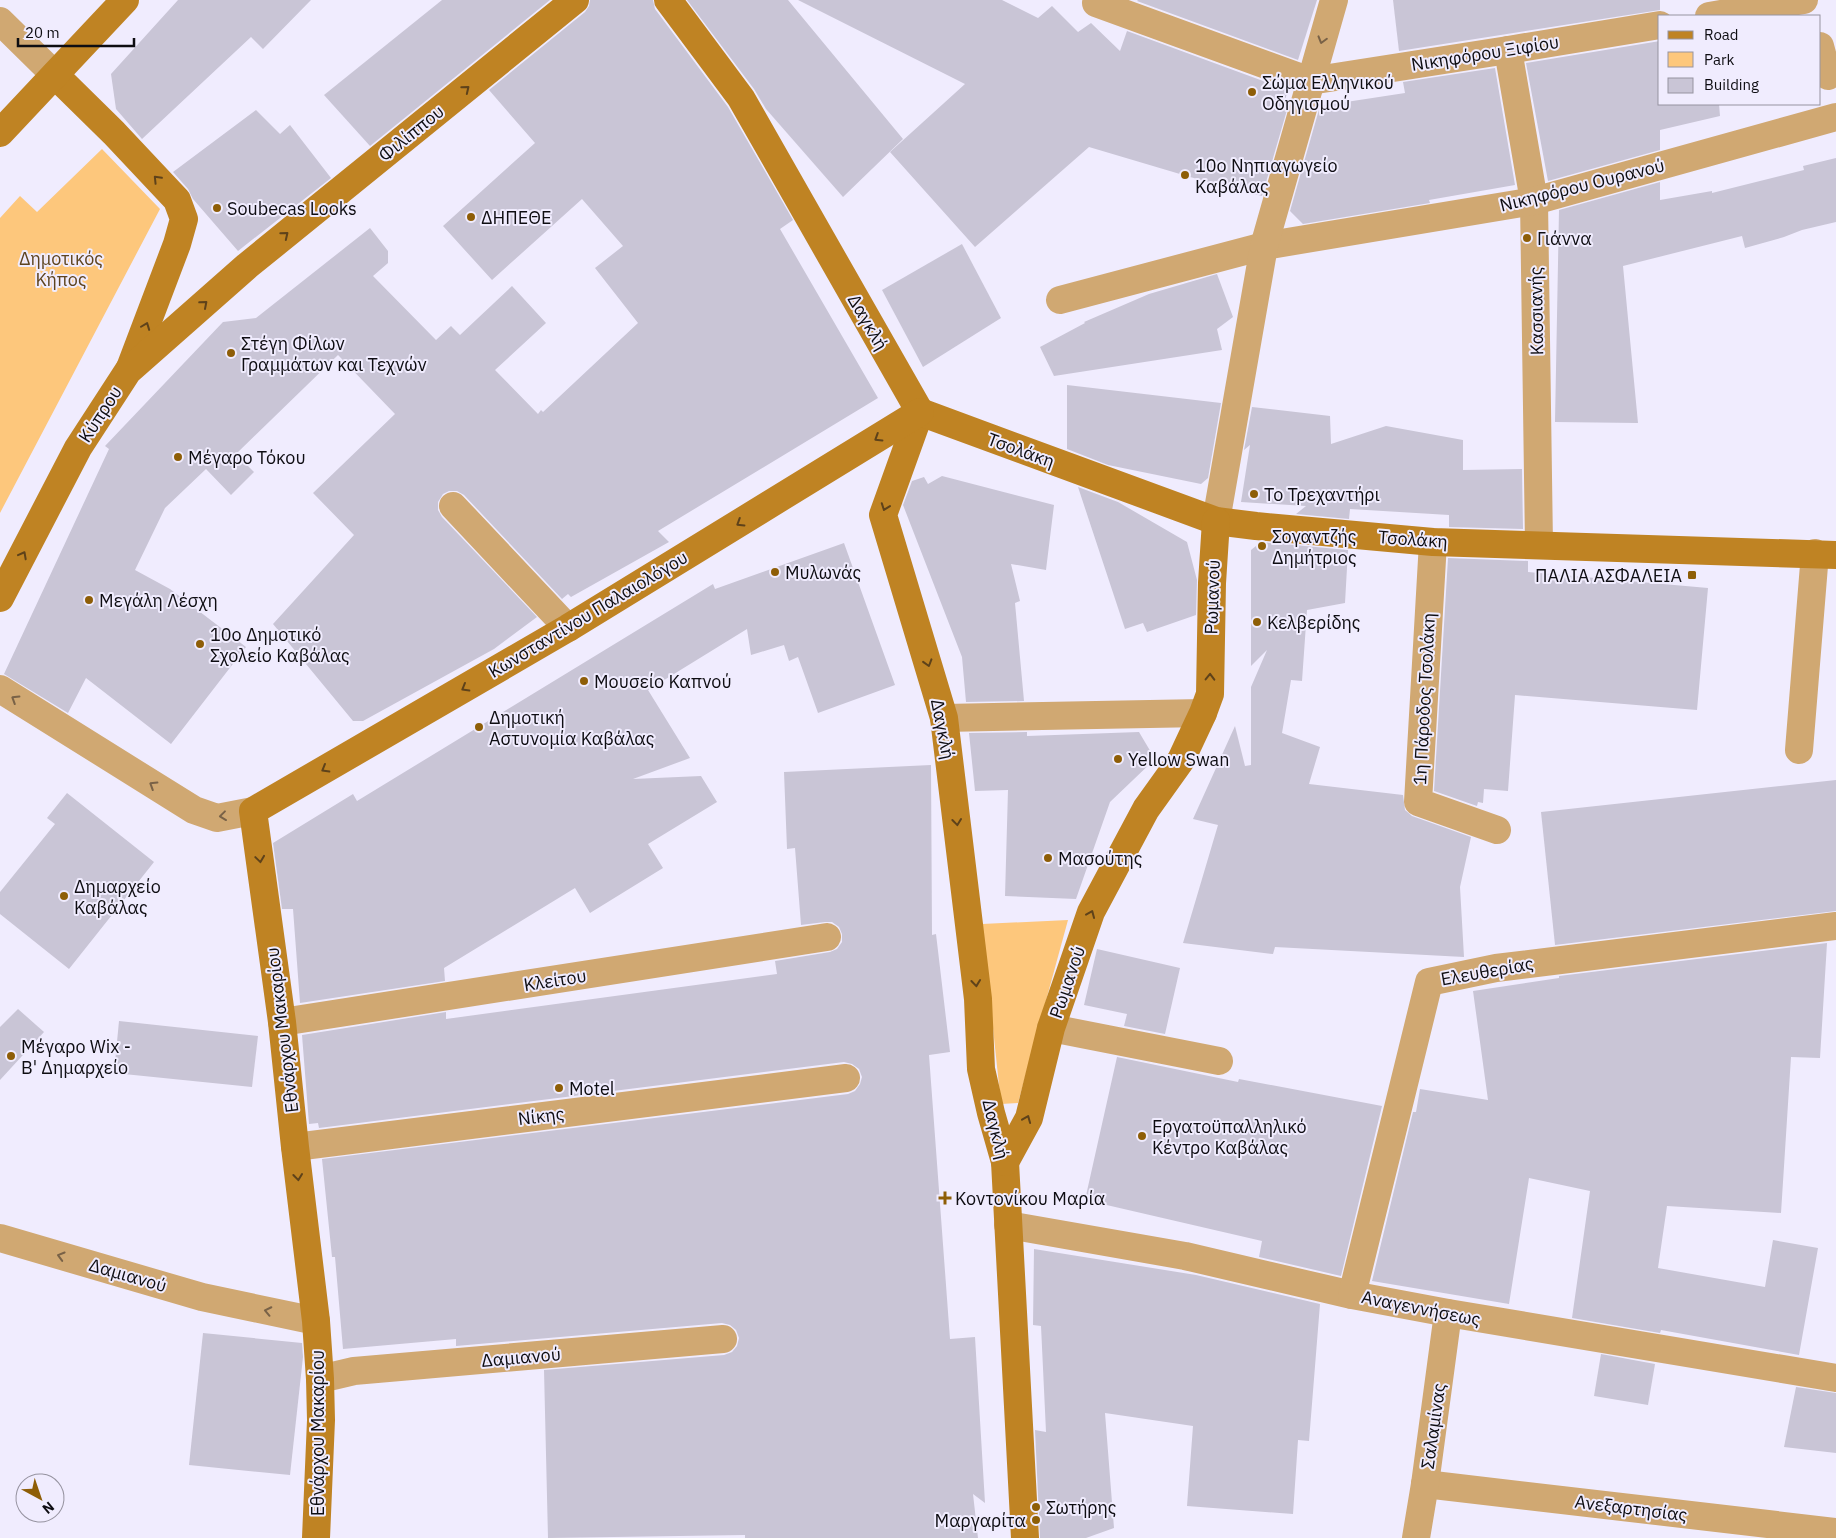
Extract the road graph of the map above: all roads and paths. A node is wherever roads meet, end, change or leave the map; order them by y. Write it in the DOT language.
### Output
graph roads {
  1 [pos="125,0"];
  2 [pos="575,0"];
  3 [pos="668,0"];
  4 [pos="1334,0"];
  5 [pos="1805,0"];
  6 [pos="1096,3"];
  7 [pos="1714,15"];
  8 [pos="1811,15"];
  9 [pos="0,21"];
  10 [pos="1658,24"];
  11 [pos="1508,50"];
  12 [pos="1821,50"];
  13 [pos="55,75"];
  14 [pos="1828,76"];
  15 [pos="1310,81"];
  16 [pos="1836,117"];
  17 [pos="0,133"];
  18 [pos="1534,201"];
  19 [pos="1264,246"];
  20 [pos="248,266"];
  21 [pos="1060,300"];
  22 [pos="128,371"];
  23 [pos="920,412"];
  24 [pos="453,506"];
  25 [pos="1216,521"];
  26 [pos="1433,542"];
  27 [pos="1539,545"];
  28 [pos="1825,554"];
  29 [pos="0,598"];
  30 [pos="568,628"];
  31 [pos="0,689"];
  32 [pos="1203,713"];
  33 [pos="944,718"];
  34 [pos="1799,750"];
  35 [pos="253,811"];
  36 [pos="1497,830"];
  37 [pos="1836,926"];
  38 [pos="827,937"];
  39 [pos="282,1022"];
  40 [pos="1052,1028"];
  41 [pos="1219,1061"];
  42 [pos="846,1078"];
  43 [pos="295,1147"];
  44 [pos="1005,1162"];
  45 [pos="1008,1225"];
  46 [pos="0,1238"];
  47 [pos="1352,1295"];
  48 [pos="1448,1313"];
  49 [pos="316,1321"];
  50 [pos="723,1339"];
  51 [pos="1836,1378"];
  52 [pos="320,1379"];
  53 [pos="1425,1484"];
  54 [pos="1836,1532"];
  55 [pos="316,1538"];
  56 [pos="1025,1538"];
  57 [pos="1416,1538"];
  1 -- 13 [label="street"];
  20 -- 2 [label="street, Φιλίππου, one-way"];
  3 -- 23 [label="street, Δαγκλή"];
  4 -- 15 [label="street, Ρωμανού, one-way"];
  5 -- 7 [label="street"];
  5 -- 8 [label="street"];
  6 -- 15 [label="street"];
  9 -- 13 [label="street"];
  10 -- 11 [label="street, Νικηφόρου Ξιφίου"];
  11 -- 15 [label="street, Νικηφόρου Ξιφίου"];
  11 -- 18 [label="street, Κασσιανής"];
  12 -- 14 [label="street"];
  13 -- 17 [label="street"];
  22 -- 13 [label="street, one-way"];
  15 -- 19 [label="street, Ρωμανού"];
  16 -- 18 [label="street, Νικηφόρου Ουρανού"];
  18 -- 19 [label="street, Νικηφόρου Ουρανού"];
  18 -- 27 [label="street, Κασσιανής"];
  19 -- 21 [label="street"];
  19 -- 25 [label="street, Ρωμανού"];
  22 -- 20 [label="street, Κύπρου, one-way"];
  29 -- 22 [label="street, Κύπρου, one-way"];
  23 -- 25 [label="street, Τσολάκη"];
  23 -- 30 [label="street, Κωνσταντίνου Παλαιολόγου, one-way"];
  23 -- 33 [label="street, Δαγκλή, one-way"];
  24 -- 30 [label="street"];
  25 -- 26 [label="street, Τσολάκη"];
  32 -- 25 [label="street, Ρωμανού, one-way"];
  26 -- 27 [label="street, Τσολάκη"];
  26 -- 36 [label="street, 1η Πάροδος Τσολάκη"];
  27 -- 28 [label="street, Τσολάκη"];
  28 -- 34 [label="street"];
  30 -- 35 [label="street, Κωνσταντίνου Παλαιολόγου, one-way"];
  35 -- 31 [label="street, one-way"];
  32 -- 33 [label="street"];
  40 -- 32 [label="street, Ρωμανού, one-way"];
  33 -- 44 [label="street, Δαγκλή, one-way"];
  35 -- 39 [label="street, Εθνάρχου Μακαρίου, one-way"];
  37 -- 47 [label="street, Ελευθερίας"];
  38 -- 39 [label="street, Κλείτου"];
  39 -- 43 [label="street, Εθνάρχου Μακαρίου"];
  40 -- 41 [label="street"];
  44 -- 40 [label="street, Ρωμανού, one-way"];
  42 -- 43 [label="street, Νίκης"];
  43 -- 49 [label="street, Εθνάρχου Μακαρίου, one-way"];
  44 -- 45 [label="street, Δαγκλή"];
  45 -- 47 [label="street, Αναγεννήσεως"];
  45 -- 56 [label="street, Δαγκλή"];
  49 -- 46 [label="street, Δαμιανού, one-way"];
  47 -- 48 [label="street, Αναγεννήσεως"];
  48 -- 51 [label="street, Αναγεννήσεως"];
  48 -- 53 [label="street, Σαλαμίνας"];
  49 -- 52 [label="street, Εθνάρχου Μακαρίου"];
  50 -- 52 [label="street, Δαμιανού"];
  52 -- 55 [label="street, Εθνάρχου Μακαρίου"];
  53 -- 54 [label="street, Ανεξαρτησίας"];
  53 -- 57 [label="street, Σαλαμίνας"];
}
